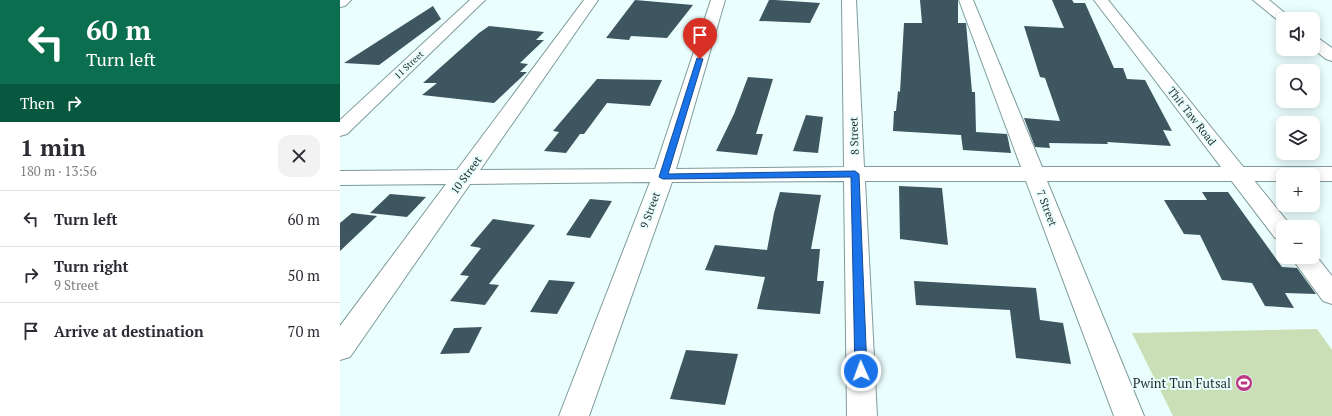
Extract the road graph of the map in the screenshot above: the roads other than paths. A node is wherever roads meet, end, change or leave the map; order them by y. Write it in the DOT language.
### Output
graph roads {
  1 [pos="344,0"];
  2 [pos="478,0"];
  3 [pos="592,0"];
  4 [pos="718,0"];
  5 [pos="849,0"];
  6 [pos="966,0"];
  7 [pos="1101,0"];
  8 [pos="1260,0"];
  9 [pos="340,2"];
  10 [pos="1276,12"];
  11 [pos="1320,47"];
  12 [pos="1332,56"];
  13 [pos="340,130"];
  14 [pos="1237,173"];
  15 [pos="855,174"];
  16 [pos="1332,174"];
  17 [pos="1034,175"];
  18 [pos="663,177"];
  19 [pos="340,178"];
  20 [pos="464,178"];
  21 [pos="1276,223"];
  22 [pos="1308,264"];
  23 [pos="1332,294"];
  24 [pos="340,348"];
  25 [pos="574,416"];
  26 [pos="862,416"];
  27 [pos="1129,416"];
  1 -- 9 [label="street"];
  2 -- 13 [label="street, 11 Street"];
  3 -- 20 [label="street, 10 Street"];
  4 -- 18 [label="street, 9 Street"];
  5 -- 15 [label="street, 8 Street"];
  6 -- 17 [label="street, 7 Street"];
  7 -- 14 [label="street, Thit Taw Road"];
  8 -- 10 [label="street"];
  11 -- 12 [label="street"];
  14 -- 16 [label="street"];
  14 -- 17 [label="street"];
  14 -- 21 [label="street, Thit Taw Road"];
  15 -- 17 [label="street"];
  15 -- 18 [label="street"];
  15 -- 26 [label="street, 8 Street"];
  17 -- 27 [label="street, 7 Street"];
  18 -- 20 [label="street"];
  18 -- 25 [label="street, 9 Street"];
  19 -- 20 [label="street"];
  20 -- 24 [label="street, 10 Street"];
  22 -- 23 [label="street"];
}
